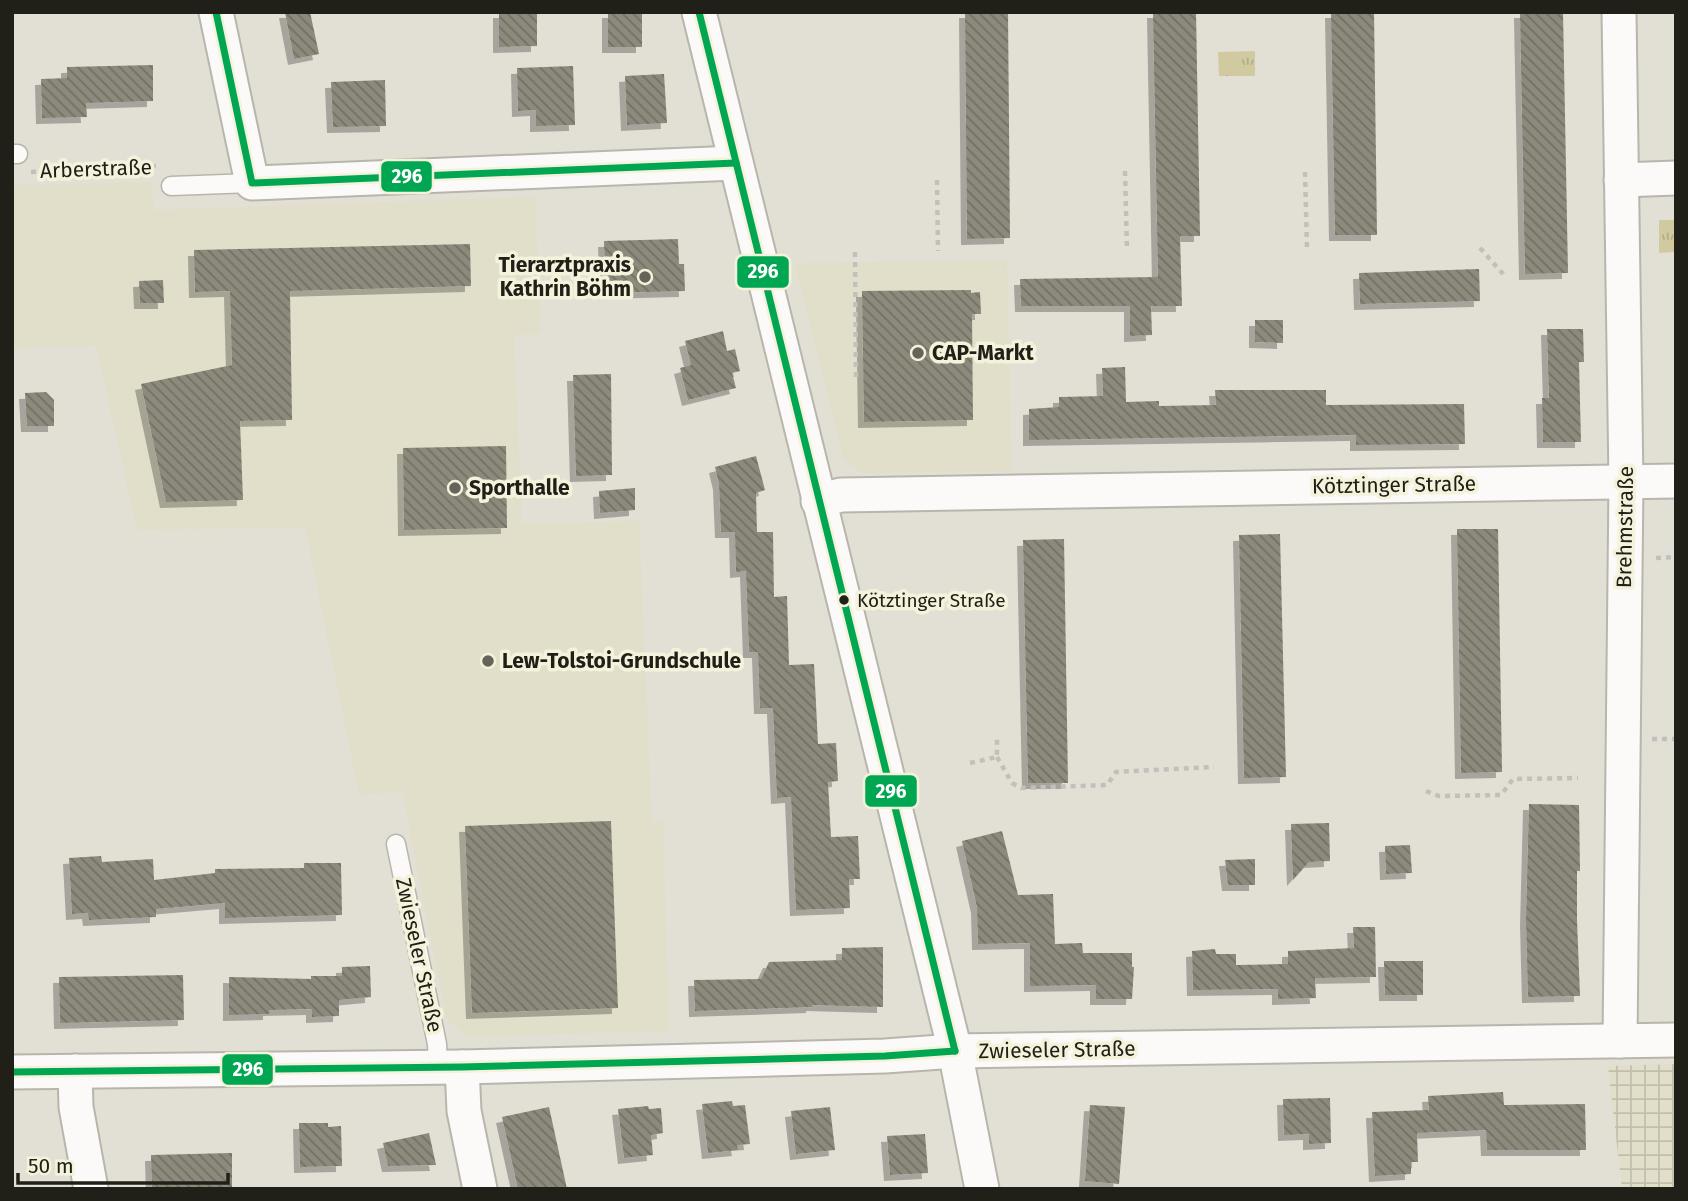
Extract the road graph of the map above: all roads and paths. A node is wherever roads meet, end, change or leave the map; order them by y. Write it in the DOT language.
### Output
graph roads {
  1 [pos="216,12"];
  2 [pos="699,12"];
  3 [pos="1619,12"];
  4 [pos="736,163"];
  5 [pos="1125,171"];
  6 [pos="23,172"];
  7 [pos="1305,172"];
  8 [pos="1676,178"];
  9 [pos="937,180"];
  10 [pos="1622,180"];
  11 [pos="252,183"];
  12 [pos="171,186"];
  13 [pos="1307,248"];
  14 [pos="1479,248"];
  15 [pos="938,251"];
  16 [pos="1127,251"];
  17 [pos="855,252"];
  18 [pos="1506,276"];
  19 [pos="856,378"];
  20 [pos="1676,481"];
  21 [pos="1626,482"];
  22 [pos="818,501"];
  23 [pos="998,740"];
  24 [pos="998,757"];
  25 [pos="970,763"];
  26 [pos="1214,767"];
  27 [pos="1578,778"];
  28 [pos="1426,792"];
  29 [pos="396,844"];
  30 [pos="1676,1040"];
  31 [pos="1620,1041"];
  32 [pos="956,1051"];
  33 [pos="450,1067"];
  34 [pos="75,1071"];
  35 [pos="12,1072"];
  36 [pos="91,1189"];
  37 [pos="480,1189"];
  38 [pos="982,1189"];
  1 -- 11 [label="street"];
  2 -- 4 [label="street"];
  3 -- 10 [label="street, Brehmstraße"];
  4 -- 11 [label="street"];
  4 -- 22 [label="street"];
  5 -- 16 [label="path"];
  6 -- 12 [label="path, Arberstraße"];
  7 -- 13 [label="path"];
  8 -- 10 [label="street"];
  9 -- 15 [label="path"];
  10 -- 21 [label="street, Brehmstraße"];
  11 -- 12 [label="lane, Arberstraße"];
  14 -- 18 [label="path"];
  17 -- 19 [label="path"];
  20 -- 21 [label="street, Kötztinger Straße"];
  21 -- 22 [label="street, Kötztinger Straße"];
  21 -- 31 [label="street, Brehmstraße"];
  22 -- 32 [label="street"];
  23 -- 24 [label="path"];
  24 -- 25 [label="path"];
  24 -- 26 [label="path"];
  27 -- 28 [label="path"];
  29 -- 33 [label="lane, Zwieseler Straße"];
  30 -- 31 [label="street, Zwieseler Straße"];
  31 -- 32 [label="street, Zwieseler Straße"];
  32 -- 33 [label="street, Zwieseler Straße"];
  32 -- 38 [label="street"];
  33 -- 34 [label="street, Zwieseler Straße"];
  33 -- 37 [label="street"];
  34 -- 35 [label="street, Zwieseler Straße"];
  34 -- 36 [label="street"];
}
